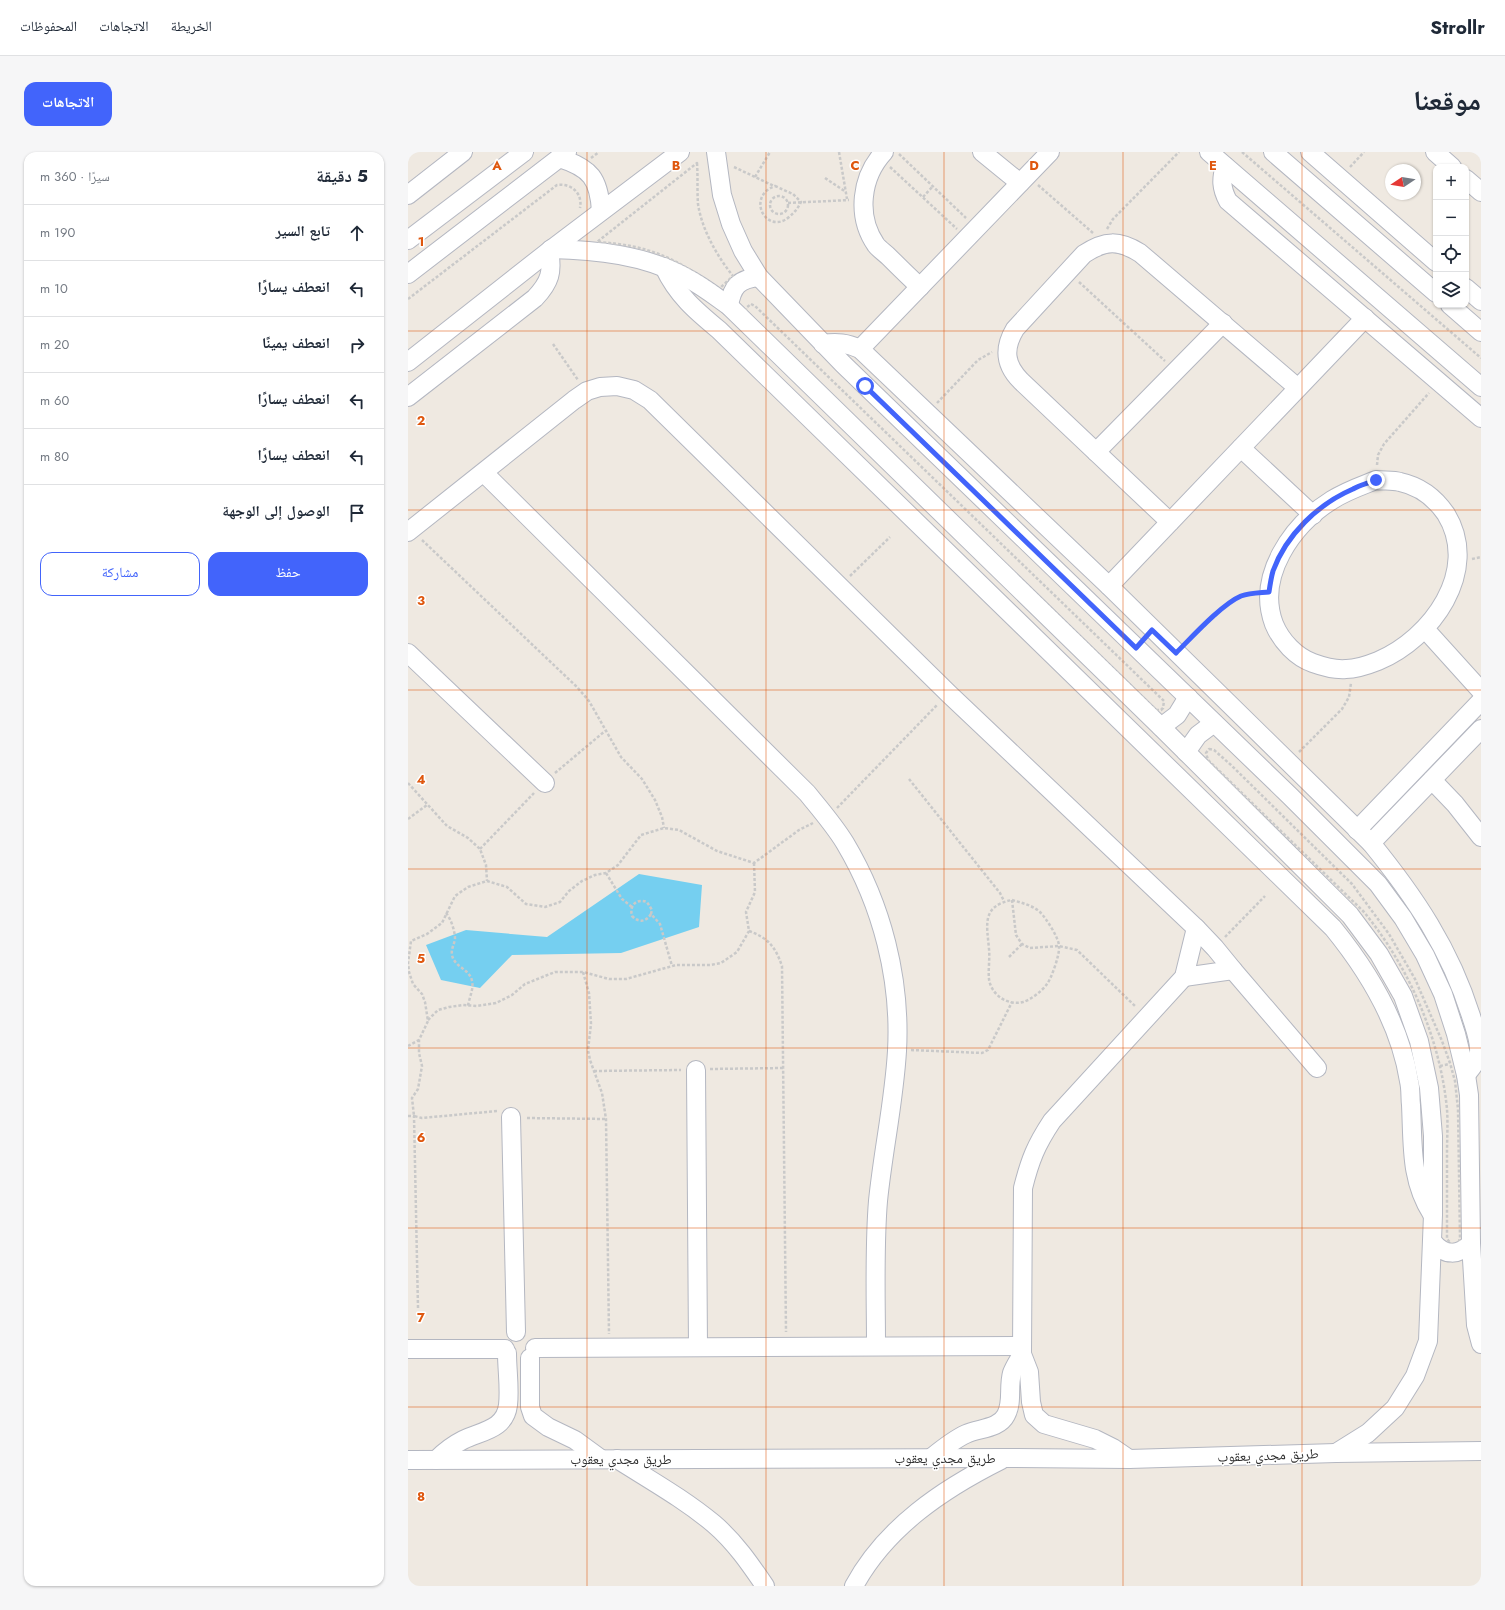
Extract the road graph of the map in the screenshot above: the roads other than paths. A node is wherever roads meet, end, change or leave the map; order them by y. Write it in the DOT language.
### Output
graph roads {
  1 [pos="463,152"];
  2 [pos="524,152"];
  3 [pos="680,152"];
  4 [pos="982,152"];
  5 [pos="1050,152"];
  6 [pos="1209,152"];
  7 [pos="1273,152"];
  8 [pos="1310,152"];
  9 [pos="1435,152"];
  10 [pos="882,154"];
  11 [pos="563,155"];
  12 [pos="716,155"];
  13 [pos="1449,164"];
  14 [pos="1225,166"];
  15 [pos="1023,180"];
  16 [pos="1343,181"];
  17 [pos="1469,182"];
  18 [pos="1481,192"];
  19 [pos="408,195"];
  20 [pos="1331,202"];
  21 [pos="601,211"];
  22 [pos="408,240"];
  23 [pos="550,250"];
  24 [pos="1433,260"];
  25 [pos="1433,262"];
  26 [pos="664,267"];
  27 [pos="411,269"];
  28 [pos="1416,276"];
  29 [pos="759,277"];
  30 [pos="920,287"];
  31 [pos="1433,290"];
  32 [pos="1469,291"];
  33 [pos="1481,301"];
  34 [pos="729,306"];
  35 [pos="1456,310"];
  36 [pos="1365,318"];
  37 [pos="1223,323"];
  38 [pos="1481,332"];
  39 [pos="823,344"];
  40 [pos="860,349"];
  41 [pos="408,362"];
  42 [pos="1481,387"];
  43 [pos="1298,388"];
  44 [pos="408,397"];
  45 [pos="1481,418"];
  46 [pos="1241,448"];
  47 [pos="1096,452"];
  48 [pos="484,473"];
  49 [pos="1313,515"];
  50 [pos="1170,522"];
  51 [pos="409,531"];
  52 [pos="1109,586"];
  53 [pos="1425,629"];
  54 [pos="1152,630"];
  55 [pos="1136,648"];
  56 [pos="408,653"];
  57 [pos="1481,691"];
  58 [pos="1188,697"];
  59 [pos="1481,701"];
  60 [pos="1214,723"];
  61 [pos="1160,727"];
  62 [pos="1481,729"];
  63 [pos="1186,752"];
  64 [pos="1305,778"];
  65 [pos="1432,780"];
  66 [pos="545,783"];
  67 [pos="1290,796"];
  68 [pos="1358,830"];
  69 [pos="1481,837"];
  70 [pos="1371,844"];
  71 [pos="1196,928"];
  72 [pos="1232,970"];
  73 [pos="1184,977"];
  74 [pos="1317,1068"];
  75 [pos="696,1070"];
  76 [pos="1473,1074"];
  77 [pos="1475,1095"];
  78 [pos="511,1117"];
  79 [pos="1433,1216"];
  80 [pos="1433,1242"];
  81 [pos="1471,1243"];
  82 [pos="1478,1325"];
  83 [pos="516,1332"];
  84 [pos="1481,1344"];
  85 [pos="876,1346"];
  86 [pos="698,1347"];
  87 [pos="408,1349"];
  88 [pos="1022,1350"];
  89 [pos="506,1351"];
  90 [pos="532,1353"];
  91 [pos="1006,1415"];
  92 [pos="1034,1415"];
  93 [pos="505,1416"];
  94 [pos="533,1416"];
  95 [pos="1481,1451"];
  96 [pos="1336,1453"];
  97 [pos="931,1458"];
  98 [pos="1004,1458"];
  99 [pos="609,1459"];
  100 [pos="1130,1459"];
  101 [pos="408,1460"];
  102 [pos="436,1460"];
  103 [pos="765,1586"];
  104 [pos="854,1586"];
  1 -- 19 [label="street"];
  2 -- 22 [label="street"];
  3 -- 21 [label="street"];
  4 -- 15 [label="street"];
  5 -- 15 [label="street"];
  6 -- 14 [label="street"];
  7 -- 20 [label="street"];
  8 -- 16 [label="street"];
  9 -- 13 [label="street"];
  10 -- 30 [label="street"];
  11 -- 21 [label="street"];
  11 -- 27 [label="street"];
  12 -- 29 [label="street"];
  14 -- 36 [label="street"];
  14 -- 42 [label="street"];
  15 -- 30 [label="street"];
  16 -- 20 [label="street"];
  16 -- 24 [label="street"];
  17 -- 18 [label="street"];
  20 -- 28 [label="street"];
  21 -- 23 [label="street"];
  23 -- 26 [label="street"];
  23 -- 41 [label="street"];
  23 -- 44 [label="street"];
  25 -- 28 [label="street"];
  26 -- 34 [label="street"];
  26 -- 79 [label="street"];
  28 -- 31 [label="street"];
  29 -- 34 [label="street"];
  29 -- 39 [label="street"];
  30 -- 40 [label="street"];
  32 -- 33 [label="street"];
  34 -- 61 [label="street"];
  35 -- 38 [label="street"];
  36 -- 43 [label="street"];
  36 -- 45 [label="street"];
  37 -- 43 [label="street"];
  37 -- 47 [label="street"];
  37 -- 47 [label="street"];
  39 -- 40 [label="street"];
  39 -- 55 [label="street"];
  40 -- 52 [label="street"];
  43 -- 46 [label="street"];
  46 -- 49 [label="street"];
  46 -- 50 [label="street"];
  47 -- 50 [label="street"];
  48 -- 51 [label="street"];
  48 -- 71 [label="street"];
  48 -- 85 [label="street"];
  49 -- 53 [label="street"];
  49 -- 53 [label="street"];
  50 -- 52 [label="street"];
  52 -- 54 [label="street"];
  53 -- 57 [label="street"];
  54 -- 55 [label="street"];
  54 -- 64 [label="street"];
  55 -- 58 [label="street"];
  56 -- 66 [label="street"];
  58 -- 60 [label="street"];
  58 -- 61 [label="street"];
  59 -- 68 [label="street"];
  60 -- 63 [label="street"];
  60 -- 67 [label="street"];
  61 -- 63 [label="street"];
  62 -- 65 [label="street"];
  63 -- 79 [label="street"];
  64 -- 67 [label="street"];
  64 -- 68 [label="street"];
  65 -- 69 [label="street"];
  65 -- 70 [label="street"];
  67 -- 76 [label="street"];
  68 -- 70 [label="street"];
  70 -- 76 [label="street"];
  71 -- 72 [label="street"];
  71 -- 73 [label="street"];
  72 -- 73 [label="street"];
  72 -- 74 [label="street"];
  73 -- 88 [label="street"];
  75 -- 86 [label="street"];
  76 -- 77 [label="street"];
  77 -- 81 [label="street"];
  78 -- 83 [label="street"];
  79 -- 80 [label="street"];
  80 -- 81 [label="street"];
  80 -- 96 [label="street"];
  81 -- 82 [label="street"];
  82 -- 84 [label="street"];
  83 -- 89 [label="street"];
  83 -- 90 [label="street"];
  85 -- 86 [label="street"];
  85 -- 88 [label="street"];
  86 -- 90 [label="street"];
  87 -- 89 [label="street"];
  88 -- 91 [label="street"];
  88 -- 92 [label="street"];
  89 -- 90 [label="street"];
  89 -- 93 [label="street"];
  90 -- 94 [label="street"];
  91 -- 92 [label="street"];
  91 -- 97 [label="street"];
  92 -- 100 [label="street"];
  93 -- 94 [label="street"];
  93 -- 102 [label="street"];
  94 -- 99 [label="street"];
  95 -- 96 [label="street, طريق مجدي يعقوب"];
  96 -- 100 [label="street, طريق مجدي يعقوب"];
  97 -- 98 [label="street, طريق مجدي يعقوب"];
  97 -- 99 [label="street, طريق مجدي يعقوب"];
  98 -- 100 [label="street, طريق مجدي يعقوب"];
  98 -- 104 [label="street"];
  99 -- 102 [label="street, طريق مجدي يعقوب"];
  99 -- 103 [label="street"];
  101 -- 102 [label="street, طريق مجدي يعقوب"];
}
